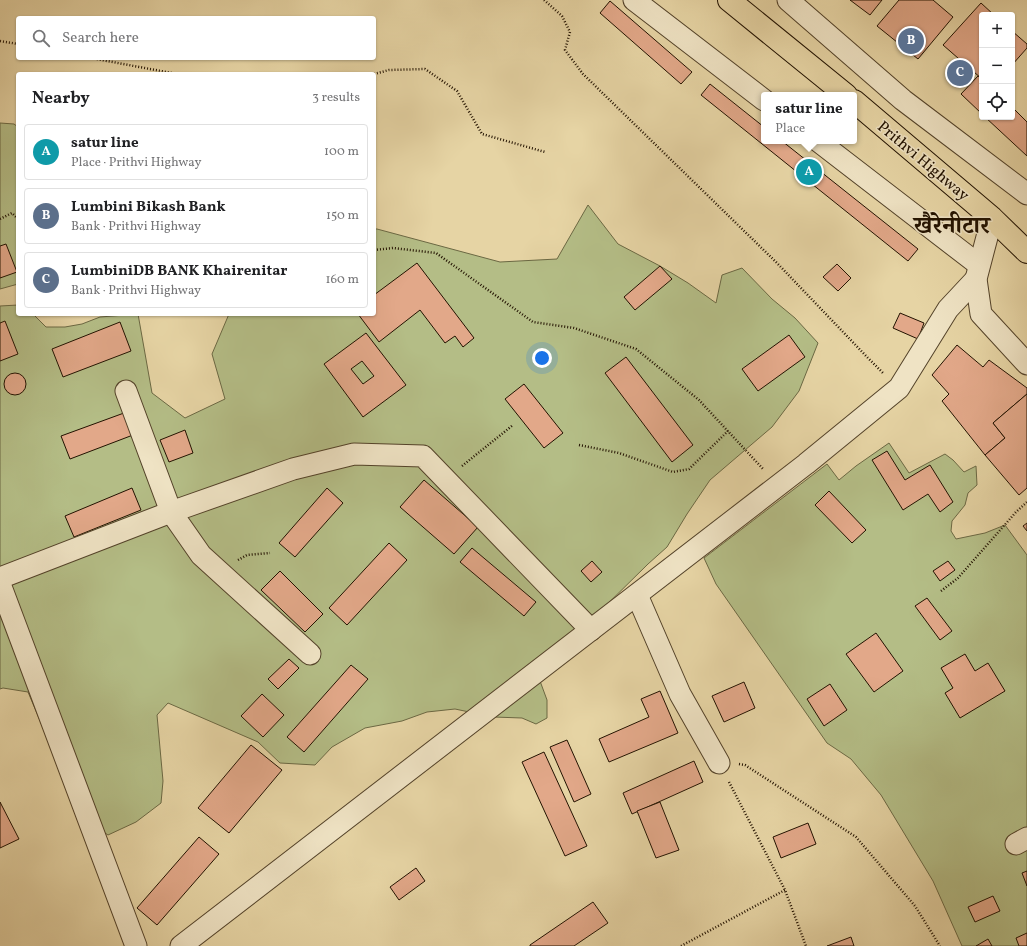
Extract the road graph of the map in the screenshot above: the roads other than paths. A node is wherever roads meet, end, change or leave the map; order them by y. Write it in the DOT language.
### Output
graph roads {
  1 [pos="634,0"];
  2 [pos="729,0"];
  3 [pos="788,0"];
  4 [pos="842,92"];
  5 [pos="761,98"];
  6 [pos="857,104"];
  7 [pos="822,144"];
  8 [pos="1027,194"];
  9 [pos="992,218"];
  10 [pos="1027,252"];
  11 [pos="977,272"];
  12 [pos="1027,364"];
  13 [pos="126,391"];
  14 [pos="171,512"];
  15 [pos="0,578"];
  16 [pos="0,584"];
  17 [pos="637,594"];
  18 [pos="591,630"];
  19 [pos="310,654"];
  20 [pos="719,763"];
  21 [pos="136,946"];
  22 [pos="181,946"];
  1 -- 5 [label="street"];
  2 -- 4 [label="highway"];
  3 -- 8 [label="street"];
  6 -- 9 [label="highway, Prithvi Highway"];
  7 -- 11 [label="street"];
  9 -- 10 [label="highway, Prithvi Highway"];
  9 -- 11 [label="street"];
  11 -- 12 [label="street"];
  11 -- 17 [label="street"];
  13 -- 14 [label="street"];
  14 -- 15 [label="street"];
  14 -- 18 [label="street"];
  14 -- 19 [label="street"];
  16 -- 21 [label="street"];
  17 -- 18 [label="street"];
  17 -- 20 [label="street"];
  18 -- 22 [label="street"];
}
